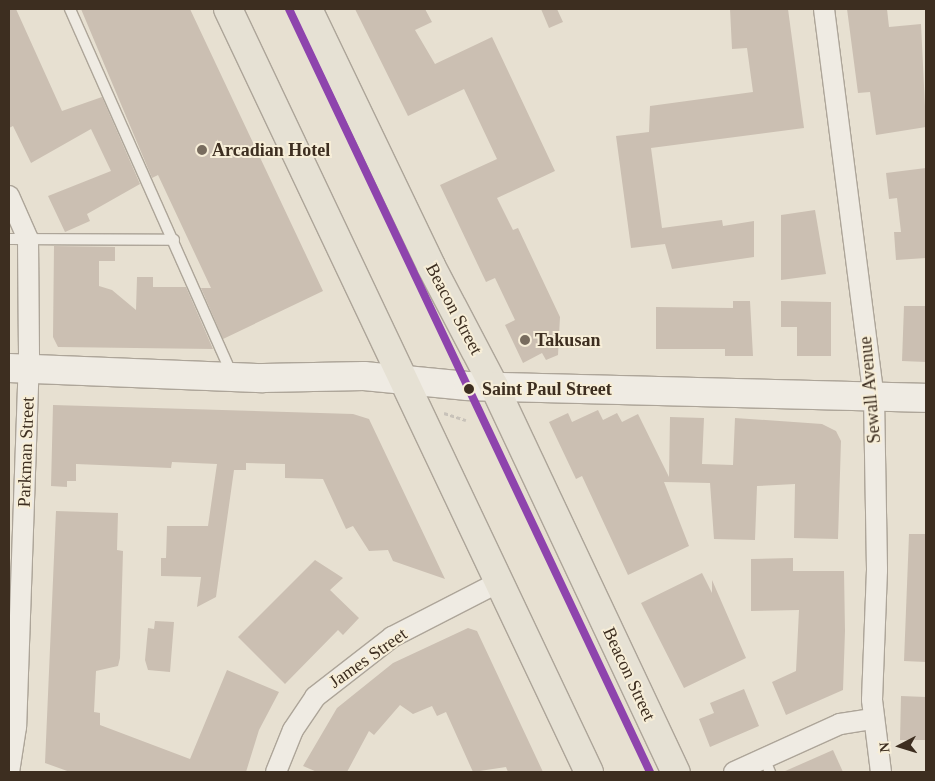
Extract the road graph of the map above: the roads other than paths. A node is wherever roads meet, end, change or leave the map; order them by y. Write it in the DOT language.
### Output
graph roads {
  1 [pos="70,9"];
  2 [pos="228,9"];
  3 [pos="308,9"];
  4 [pos="824,9"];
  5 [pos="9,196"];
  6 [pos="18,239"];
  7 [pos="174,240"];
  8 [pos="19,368"];
  9 [pos="232,376"];
  10 [pos="403,383"];
  11 [pos="494,386"];
  12 [pos="874,397"];
  13 [pos="926,398"];
  14 [pos="499,582"];
  15 [pos="873,719"];
  16 [pos="767,765"];
  17 [pos="9,772"];
  18 [pos="276,772"];
  19 [pos="589,772"];
  20 [pos="676,772"];
  21 [pos="734,772"];
  22 [pos="881,772"];
  1 -- 7 [label="lane"];
  2 -- 10 [label="main road"];
  3 -- 11 [label="main road, Beacon Street"];
  4 -- 12 [label="street, Sewall Avenue"];
  5 -- 6 [label="street, Parkman Street"];
  6 -- 7 [label="lane"];
  6 -- 8 [label="street, Parkman Street"];
  7 -- 9 [label="lane"];
  8 -- 9 [label="main road"];
  8 -- 17 [label="street, Parkman Street"];
  9 -- 10 [label="main road"];
  10 -- 11 [label="main road"];
  10 -- 14 [label="main road"];
  11 -- 12 [label="main road"];
  11 -- 20 [label="main road, Beacon Street"];
  12 -- 13 [label="main road"];
  12 -- 15 [label="street, Sewall Avenue"];
  14 -- 18 [label="street, James Street"];
  14 -- 19 [label="main road"];
  15 -- 16 [label="street"];
  15 -- 22 [label="street, Sewall Avenue"];
  16 -- 21 [label="street"];
}
